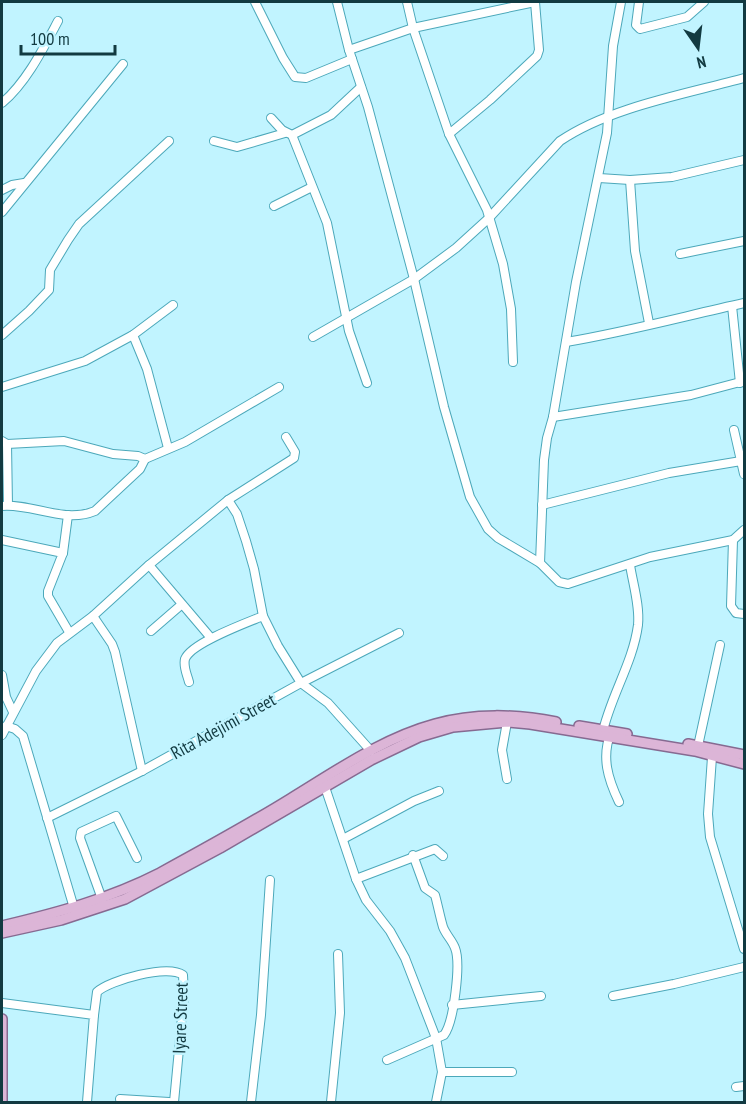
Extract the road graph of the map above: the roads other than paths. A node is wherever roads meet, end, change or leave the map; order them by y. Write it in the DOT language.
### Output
graph roads {
  1 [pos="255,2"];
  2 [pos="337,2"];
  3 [pos="408,2"];
  4 [pos="535,2"];
  5 [pos="621,2"];
  6 [pos="639,2"];
  7 [pos="705,2"];
  8 [pos="58,21"];
  9 [pos="413,28"];
  10 [pos="349,50"];
  11 [pos="352,59"];
  12 [pos="123,64"];
  13 [pos="744,78"];
  14 [pos="362,87"];
  15 [pos="2,103"];
  16 [pos="271,118"];
  17 [pos="609,118"];
  18 [pos="289,134"];
  19 [pos="449,134"];
  20 [pos="169,141"];
  21 [pos="214,141"];
  22 [pos="744,160"];
  23 [pos="599,178"];
  24 [pos="630,180"];
  25 [pos="24,183"];
  26 [pos="312,187"];
  27 [pos="2,190"];
  28 [pos="274,206"];
  29 [pos="2,212"];
  30 [pos="489,218"];
  31 [pos="744,241"];
  32 [pos="680,254"];
  33 [pos="414,279"];
  34 [pos="744,303"];
  35 [pos="172,305"];
  36 [pos="732,306"];
  37 [pos="347,319"];
  38 [pos="649,323"];
  39 [pos="2,335"];
  40 [pos="133,335"];
  41 [pos="313,337"];
  42 [pos="566,342"];
  43 [pos="513,362"];
  44 [pos="742,382"];
  45 [pos="367,383"];
  46 [pos="2,387"];
  47 [pos="279,387"];
  48 [pos="553,417"];
  49 [pos="734,430"];
  50 [pos="286,437"];
  51 [pos="4,443"];
  52 [pos="168,448"];
  53 [pos="146,459"];
  54 [pos="741,461"];
  55 [pos="744,474"];
  56 [pos="228,500"];
  57 [pos="542,504"];
  58 [pos="4,506"];
  59 [pos="68,515"];
  60 [pos="744,530"];
  61 [pos="2,540"];
  62 [pos="733,540"];
  63 [pos="63,553"];
  64 [pos="540,563"];
  65 [pos="149,565"];
  66 [pos="630,565"];
  67 [pos="181,605"];
  68 [pos="744,614"];
  69 [pos="93,616"];
  70 [pos="263,616"];
  71 [pos="151,631"];
  72 [pos="69,633"];
  73 [pos="399,633"];
  74 [pos="211,638"];
  75 [pos="720,645"];
  76 [pos="2,675"];
  77 [pos="189,682"];
  78 [pos="301,683"];
  79 [pos="13,712"];
  80 [pos="511,720"];
  81 [pos="6,726"];
  82 [pos="606,734"];
  83 [pos="2,735"];
  84 [pos="698,746"];
  85 [pos="371,751"];
  86 [pos="744,755"];
  87 [pos="712,757"];
  88 [pos="744,764"];
  89 [pos="142,771"];
  90 [pos="333,777"];
  91 [pos="507,779"];
  92 [pos="325,787"];
  93 [pos="439,791"];
  94 [pos="620,802"];
  95 [pos="47,818"];
  96 [pos="343,839"];
  97 [pos="413,855"];
  98 [pos="443,856"];
  99 [pos="137,858"];
  100 [pos="356,879"];
  101 [pos="270,880"];
  102 [pos="102,899"];
  103 [pos="74,908"];
  104 [pos="2,926"];
  105 [pos="2,933"];
  106 [pos="744,949"];
  107 [pos="338,954"];
  108 [pos="744,967"];
  109 [pos="541,996"];
  110 [pos="613,996"];
  111 [pos="2,1004"];
  112 [pos="452,1005"];
  113 [pos="94,1014"];
  114 [pos="2,1020"];
  115 [pos="436,1038"];
  116 [pos="387,1060"];
  117 [pos="442,1072"];
  118 [pos="512,1072"];
  119 [pos="120,1099"];
  120 [pos="2,1102"];
  121 [pos="87,1102"];
  122 [pos="169,1102"];
  123 [pos="174,1102"];
  124 [pos="251,1102"];
  125 [pos="331,1102"];
  126 [pos="436,1102"];
  1 -- 11 [label="street"];
  2 -- 10 [label="street"];
  3 -- 9 [label="street"];
  4 -- 9 [label="street"];
  4 -- 19 [label="street"];
  5 -- 17 [label="street"];
  6 -- 7 [label="street"];
  8 -- 15 [label="street"];
  9 -- 10 [label="street"];
  9 -- 19 [label="street"];
  10 -- 11 [label="street"];
  11 -- 14 [label="street"];
  12 -- 25 [label="street"];
  13 -- 17 [label="street"];
  14 -- 18 [label="street"];
  14 -- 33 [label="street"];
  16 -- 18 [label="street"];
  17 -- 23 [label="street"];
  17 -- 30 [label="street"];
  18 -- 21 [label="street"];
  18 -- 26 [label="street"];
  19 -- 30 [label="street"];
  20 -- 39 [label="street"];
  22 -- 24 [label="street"];
  23 -- 24 [label="street"];
  23 -- 42 [label="street"];
  24 -- 38 [label="street"];
  25 -- 27 [label="street"];
  25 -- 29 [label="street"];
  26 -- 28 [label="street"];
  26 -- 37 [label="street"];
  30 -- 33 [label="street"];
  30 -- 43 [label="street"];
  31 -- 32 [label="street"];
  33 -- 37 [label="street"];
  33 -- 64 [label="street"];
  34 -- 36 [label="street"];
  35 -- 40 [label="street"];
  36 -- 38 [label="street"];
  36 -- 44 [label="street"];
  37 -- 41 [label="street"];
  37 -- 45 [label="street"];
  38 -- 42 [label="street"];
  40 -- 46 [label="street"];
  40 -- 52 [label="street"];
  42 -- 48 [label="street"];
  44 -- 48 [label="street"];
  47 -- 52 [label="street"];
  48 -- 57 [label="street"];
  49 -- 54 [label="street"];
  50 -- 56 [label="street"];
  51 -- 53 [label="street"];
  51 -- 58 [label="street"];
  52 -- 53 [label="street"];
  53 -- 59 [label="street"];
  54 -- 55 [label="street"];
  54 -- 57 [label="street"];
  56 -- 65 [label="street"];
  56 -- 70 [label="street"];
  57 -- 64 [label="street"];
  58 -- 59 [label="street"];
  59 -- 63 [label="street"];
  60 -- 62 [label="street"];
  61 -- 63 [label="street"];
  62 -- 66 [label="street"];
  62 -- 68 [label="street"];
  63 -- 72 [label="street"];
  64 -- 66 [label="street"];
  65 -- 67 [label="street"];
  65 -- 69 [label="street"];
  66 -- 82 [label="street"];
  67 -- 71 [label="street"];
  67 -- 74 [label="street"];
  69 -- 72 [label="street"];
  69 -- 89 [label="street"];
  70 -- 74 [label="street"];
  70 -- 78 [label="street"];
  72 -- 79 [label="street"];
  73 -- 78 [label="street, Rita Adejimi Street"];
  74 -- 77 [label="street"];
  75 -- 84 [label="street"];
  76 -- 79 [label="street"];
  78 -- 85 [label="street"];
  78 -- 89 [label="street, Rita Adejimi Street"];
  79 -- 81 [label="street"];
  80 -- 82 [label="main road"];
  80 -- 85 [label="main road"];
  80 -- 90 [label="main road"];
  80 -- 91 [label="street"];
  81 -- 83 [label="street"];
  81 -- 95 [label="street"];
  82 -- 84 [label="main road"];
  82 -- 87 [label="main road"];
  82 -- 94 [label="street"];
  84 -- 86 [label="main road"];
  85 -- 90 [label="main road"];
  87 -- 88 [label="main road"];
  87 -- 106 [label="street"];
  89 -- 95 [label="street, Rita Adejimi Street"];
  90 -- 92 [label="main road"];
  90 -- 102 [label="main road"];
  92 -- 96 [label="street"];
  92 -- 105 [label="main road"];
  93 -- 96 [label="street"];
  95 -- 103 [label="street"];
  96 -- 100 [label="street"];
  97 -- 98 [label="street"];
  97 -- 100 [label="street"];
  97 -- 112 [label="street"];
  99 -- 102 [label="street"];
  100 -- 115 [label="street"];
  101 -- 124 [label="street"];
  102 -- 103 [label="main road"];
  103 -- 104 [label="main road"];
  107 -- 125 [label="street"];
  108 -- 110 [label="street"];
  109 -- 112 [label="street"];
  111 -- 113 [label="street"];
  112 -- 115 [label="street"];
  113 -- 121 [label="street"];
  113 -- 123 [label="street, Iyare Street"];
  114 -- 120 [label="main road"];
  115 -- 116 [label="street"];
  115 -- 117 [label="street"];
  117 -- 118 [label="street"];
  117 -- 126 [label="street"];
  119 -- 122 [label="street"];
}
